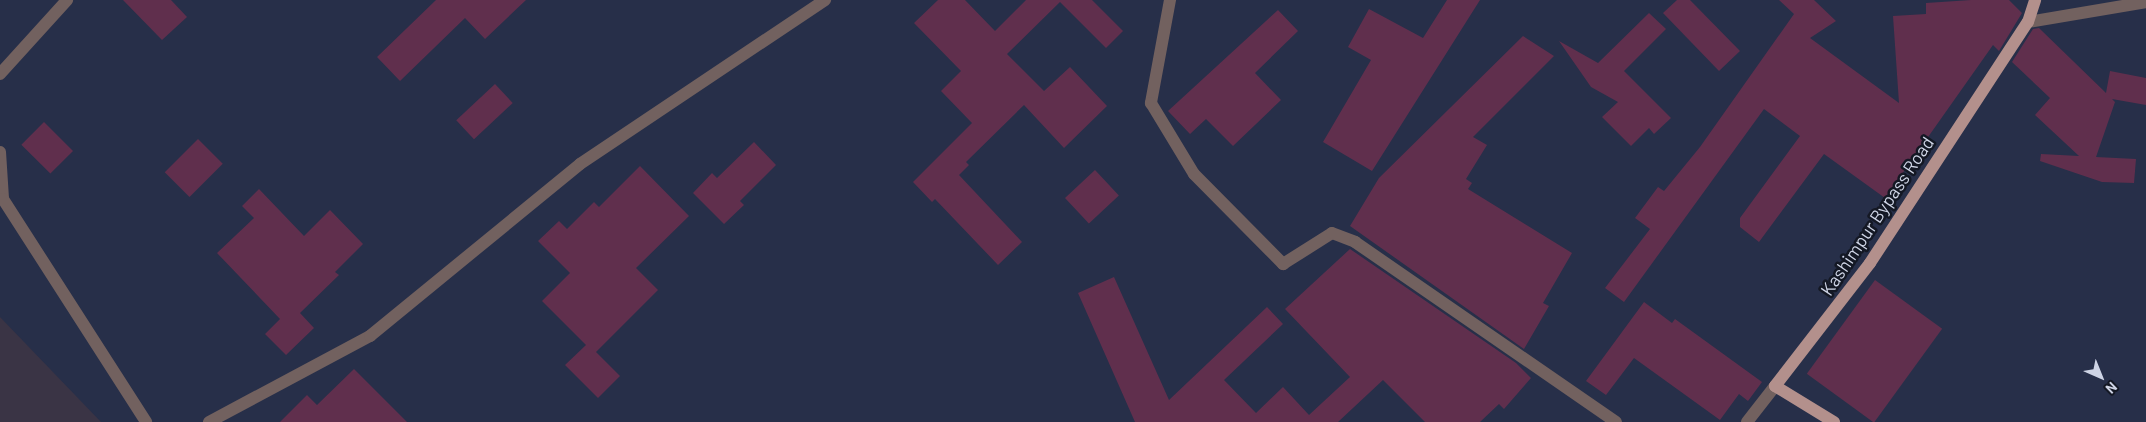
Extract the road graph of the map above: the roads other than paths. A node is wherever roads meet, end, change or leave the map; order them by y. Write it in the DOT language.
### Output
graph roads {
  1 [pos="67,0"];
  2 [pos="825,0"];
  3 [pos="1170,0"];
  4 [pos="2035,0"];
  5 [pos="2146,2"];
  6 [pos="2028,22"];
  7 [pos="0,74"];
  8 [pos="0,152"];
  9 [pos="1775,386"];
  10 [pos="146,422"];
  11 [pos="209,422"];
  12 [pos="1616,422"];
  13 [pos="1747,422"];
  14 [pos="1834,422"];
  1 -- 7 [label="street"];
  2 -- 11 [label="street"];
  3 -- 12 [label="street"];
  4 -- 6 [label="main road, Kashimpur Bypass Road"];
  5 -- 6 [label="street"];
  6 -- 9 [label="main road, Kashimpur Bypass Road"];
  8 -- 10 [label="street"];
  9 -- 13 [label="street"];
  9 -- 14 [label="main road"];
}
